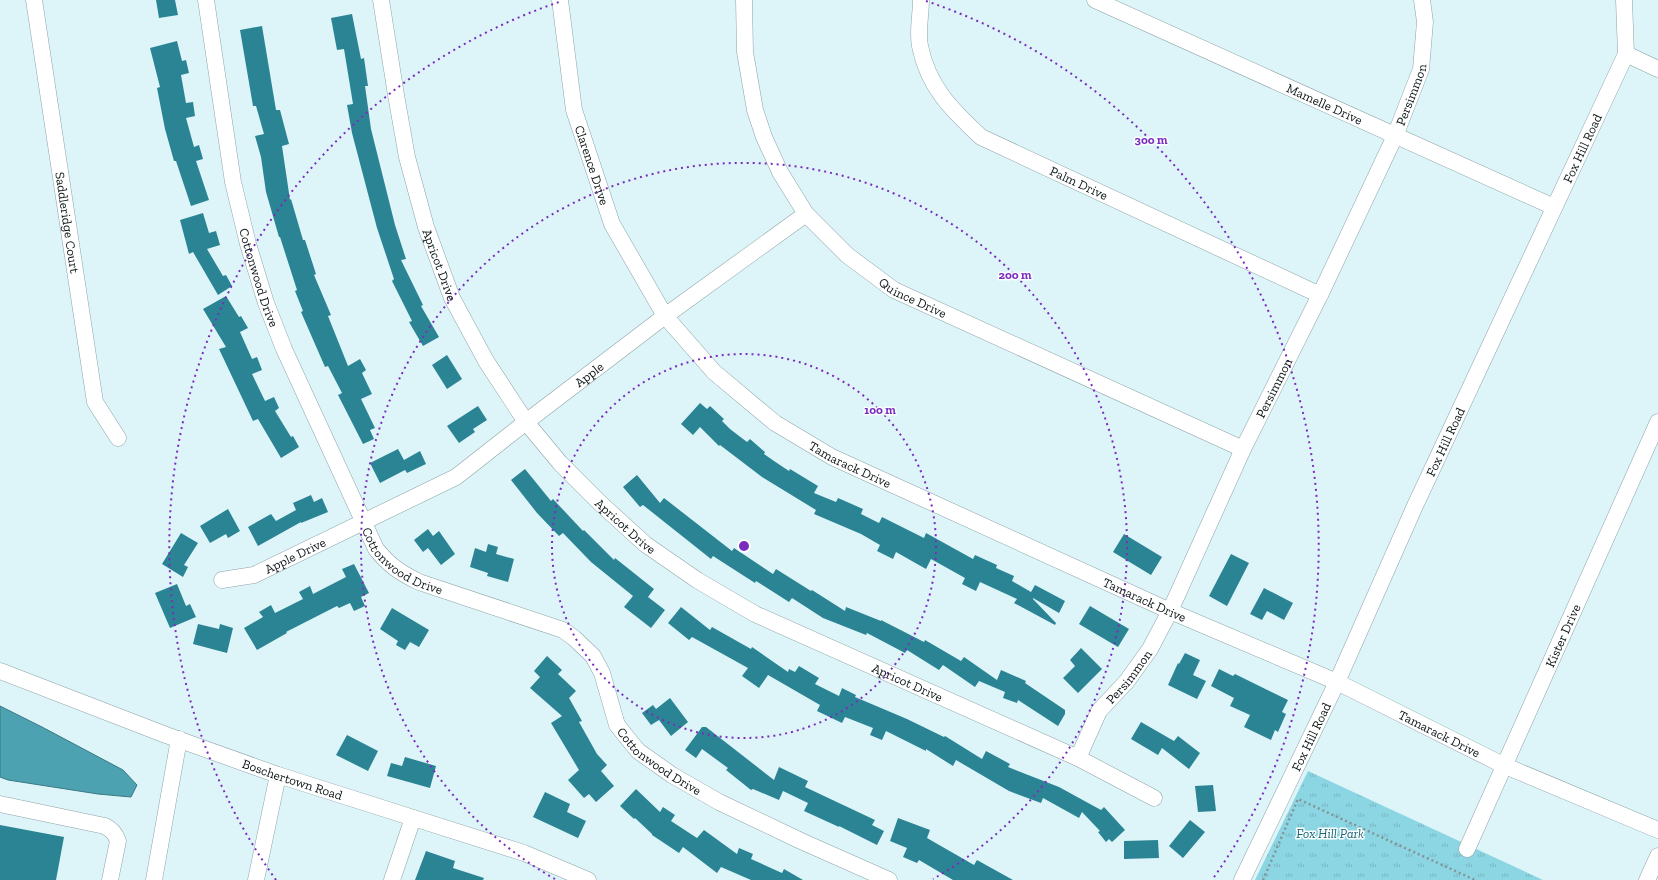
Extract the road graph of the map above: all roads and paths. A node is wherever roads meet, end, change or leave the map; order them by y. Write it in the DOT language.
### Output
graph roads {
  1 [pos="34,0"];
  2 [pos="206,0"];
  3 [pos="382,0"];
  4 [pos="560,0"];
  5 [pos="744,0"];
  6 [pos="921,0"];
  7 [pos="1095,0"];
  8 [pos="1422,0"];
  9 [pos="1624,0"];
  10 [pos="1626,54"];
  11 [pos="1658,69"];
  12 [pos="1395,136"];
  13 [pos="1554,207"];
  14 [pos="806,214"];
  15 [pos="1320,296"];
  16 [pos="665,316"];
  17 [pos="526,422"];
  18 [pos="1658,422"];
  19 [pos="118,438"];
  20 [pos="1244,449"];
  21 [pos="364,522"];
  22 [pos="222,580"];
  23 [pos="1170,611"];
  24 [pos="0,671"];
  25 [pos="1337,682"];
  26 [pos="179,739"];
  27 [pos="1078,758"];
  28 [pos="1503,765"];
  29 [pos="278,775"];
  30 [pos="1154,798"];
  31 [pos="0,804"];
  32 [pos="413,818"];
  33 [pos="1658,830"];
  34 [pos="1467,849"];
  35 [pos="1658,856"];
  36 [pos="110,880"];
  37 [pos="154,880"];
  38 [pos="256,880"];
  39 [pos="392,880"];
  40 [pos="588,880"];
  41 [pos="888,880"];
  42 [pos="1242,880"];
  43 [pos="1263,880"];
  44 [pos="1475,880"];
  45 [pos="1647,880"];
  1 -- 19 [label="street, Saddleridge Court"];
  2 -- 21 [label="street, Cottonwood Drive"];
  3 -- 17 [label="street, Apricot Drive"];
  4 -- 16 [label="street, Clarence Drive"];
  5 -- 14 [label="street, Quince Drive"];
  6 -- 15 [label="street, Palm Drive"];
  7 -- 12 [label="street, Mamelle Drive"];
  8 -- 12 [label="street, Persimmon"];
  9 -- 10 [label="street, Fox Hill Road"];
  10 -- 11 [label="street"];
  10 -- 13 [label="street, Fox Hill Road"];
  12 -- 13 [label="street, Mamelle Drive"];
  12 -- 15 [label="street, Persimmon"];
  13 -- 25 [label="street, Fox Hill Road"];
  14 -- 16 [label="street, Apple"];
  14 -- 20 [label="street, Quince Drive"];
  15 -- 20 [label="street, Persimmon"];
  16 -- 17 [label="street, Apple"];
  16 -- 23 [label="street, Tamarack Drive"];
  17 -- 21 [label="street, Apple"];
  17 -- 27 [label="street, Apricot Drive"];
  18 -- 28 [label="street, Kister Drive"];
  20 -- 23 [label="street, Persimmon"];
  21 -- 22 [label="street, Apple Drive"];
  21 -- 41 [label="street, Cottonwood Drive"];
  23 -- 25 [label="street, Tamarack Drive"];
  23 -- 27 [label="street, Persimmon"];
  24 -- 26 [label="street, Boschertown Road"];
  25 -- 28 [label="street, Tamarack Drive"];
  25 -- 42 [label="street, Fox Hill Road"];
  26 -- 29 [label="street, Boschertown Road"];
  26 -- 37 [label="street"];
  27 -- 30 [label="street, Apricot Drive"];
  28 -- 33 [label="street, Tamarack Drive"];
  28 -- 34 [label="street, Kister Drive"];
  29 -- 32 [label="street, Boschertown Road"];
  29 -- 38 [label="street"];
  31 -- 36 [label="street"];
  32 -- 39 [label="street"];
  32 -- 40 [label="street, Boschertown Road"];
  35 -- 45 [label="street"];
  43 -- 44 [label="path"];
}
